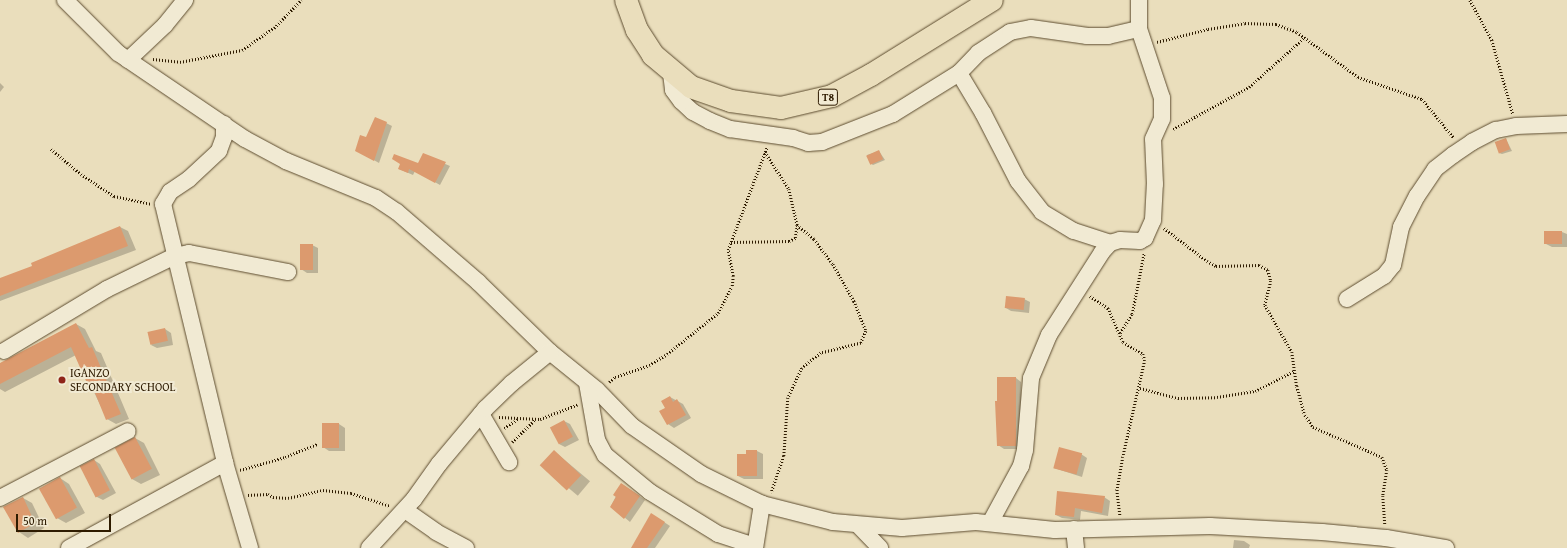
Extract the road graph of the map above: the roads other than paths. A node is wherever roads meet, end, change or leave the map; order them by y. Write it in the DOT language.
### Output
graph roads {
  1 [pos="65,0"];
  2 [pos="185,0"];
  3 [pos="626,0"];
  4 [pos="992,0"];
  5 [pos="1139,0"];
  6 [pos="1139,29"];
  7 [pos="131,57"];
  8 [pos="671,73"];
  9 [pos="959,73"];
  10 [pos="224,124"];
  11 [pos="1567,124"];
  12 [pos="1110,243"];
  13 [pos="175,256"];
  14 [pos="288,272"];
  15 [pos="1347,299"];
  16 [pos="4,351"];
  17 [pos="550,352"];
  18 [pos="591,390"];
  19 [pos="482,416"];
  20 [pos="128,430"];
  21 [pos="510,462"];
  22 [pos="226,468"];
  23 [pos="0,498"];
  24 [pos="765,504"];
  25 [pos="405,510"];
  26 [pos="990,523"];
  27 [pos="858,526"];
  28 [pos="1074,529"];
  29 [pos="755,547"];
  30 [pos="69,548"];
  31 [pos="250,548"];
  32 [pos="369,548"];
  33 [pos="466,548"];
  34 [pos="880,548"];
  35 [pos="1076,548"];
  36 [pos="1446,548"];
  1 -- 7 [label="street"];
  2 -- 7 [label="street"];
  3 -- 8 [label="highway, T8"];
  4 -- 8 [label="highway, T8"];
  5 -- 6 [label="street"];
  6 -- 9 [label="street"];
  6 -- 12 [label="street"];
  7 -- 10 [label="street"];
  8 -- 9 [label="street"];
  9 -- 12 [label="street"];
  10 -- 13 [label="street"];
  10 -- 17 [label="street"];
  11 -- 15 [label="street"];
  12 -- 26 [label="street"];
  13 -- 14 [label="street"];
  13 -- 16 [label="street"];
  13 -- 22 [label="street"];
  17 -- 18 [label="street"];
  17 -- 19 [label="street"];
  18 -- 24 [label="street"];
  18 -- 29 [label="street"];
  19 -- 21 [label="street"];
  19 -- 25 [label="street"];
  20 -- 23 [label="street"];
  22 -- 30 [label="street"];
  22 -- 31 [label="street"];
  24 -- 27 [label="street"];
  24 -- 29 [label="street"];
  25 -- 32 [label="street"];
  25 -- 33 [label="street"];
  26 -- 27 [label="street"];
  26 -- 28 [label="street"];
  27 -- 34 [label="street"];
  28 -- 35 [label="street"];
  28 -- 36 [label="street"];
}
